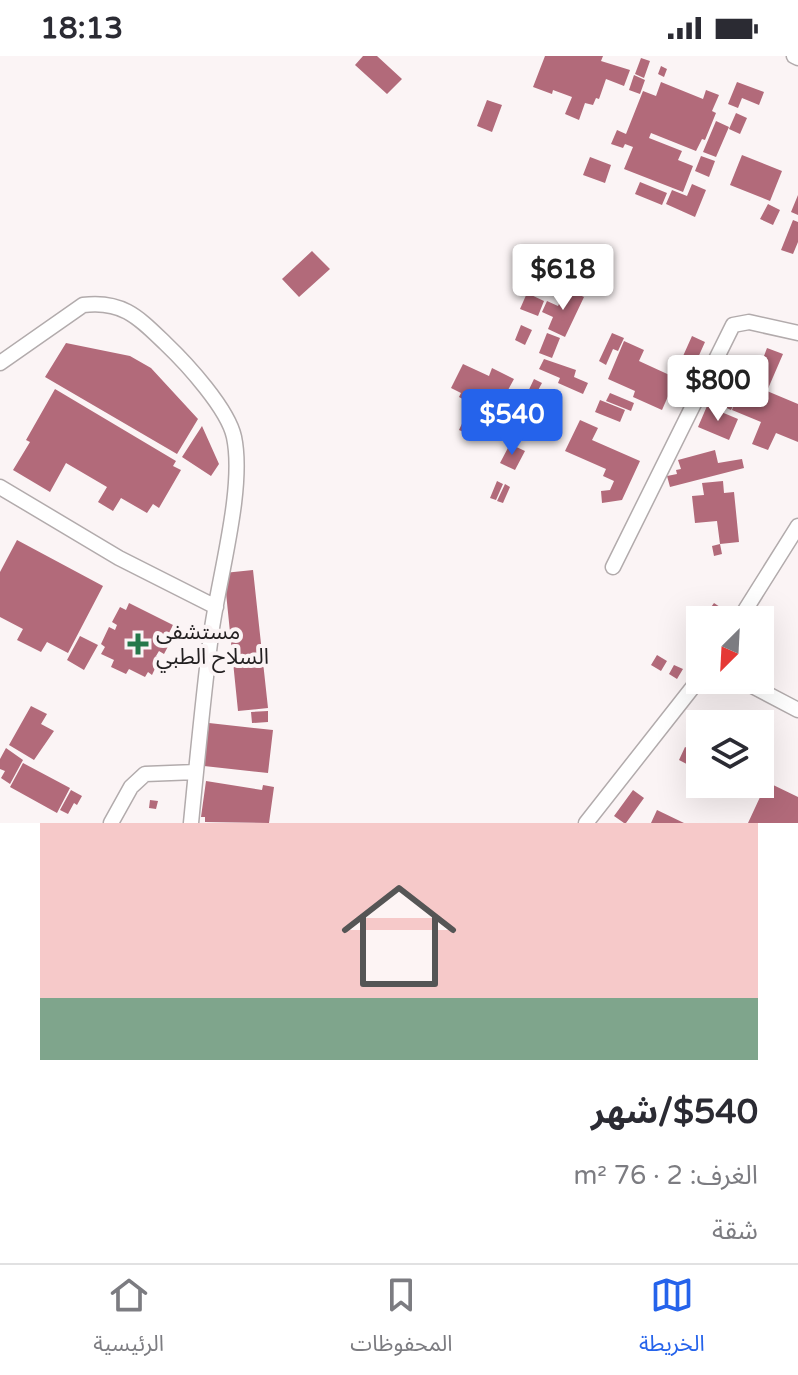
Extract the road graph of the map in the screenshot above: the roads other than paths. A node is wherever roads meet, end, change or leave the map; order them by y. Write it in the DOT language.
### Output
graph roads {
  1 [pos="798,333"];
  2 [pos="0,363"];
  3 [pos="0,487"];
  4 [pos="798,526"];
  5 [pos="613,567"];
  6 [pos="748,606"];
  7 [pos="216,607"];
  8 [pos="687,694"];
  9 [pos="768,694"];
  10 [pos="798,710"];
  11 [pos="196,772"];
  12 [pos="120,816"];
  13 [pos="111,823"];
  14 [pos="191,823"];
  15 [pos="586,823"];
  1 -- 5 [label="street"];
  2 -- 7 [label="street"];
  3 -- 7 [label="street"];
  4 -- 6 [label="street"];
  7 -- 11 [label="street"];
  8 -- 15 [label="street"];
  9 -- 10 [label="street"];
  11 -- 12 [label="street"];
  11 -- 14 [label="street"];
  12 -- 13 [label="street"];
}
